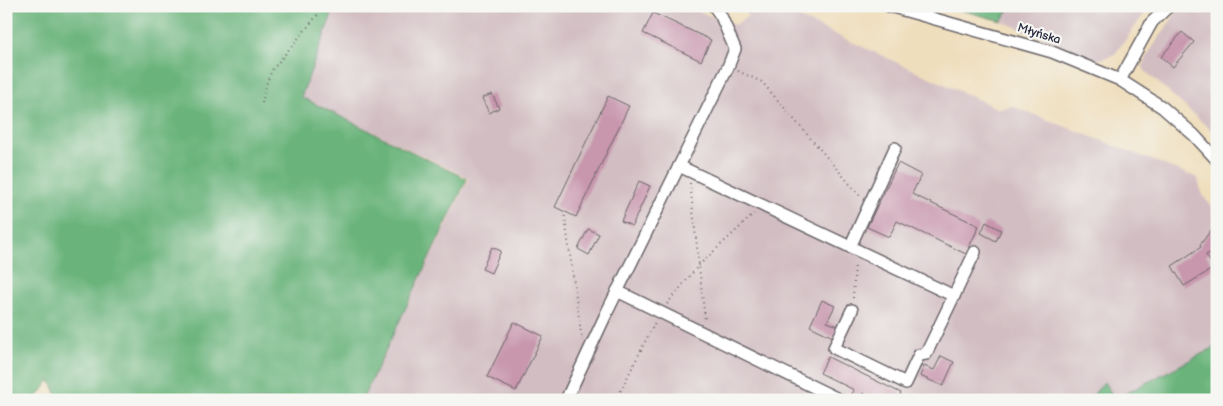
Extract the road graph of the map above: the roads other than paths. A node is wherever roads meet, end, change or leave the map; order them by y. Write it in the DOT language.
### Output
graph roads {
  1 [pos="714,6"];
  2 [pos="889,6"];
  3 [pos="1169,6"];
  4 [pos="1120,80"];
  5 [pos="895,148"];
  6 [pos="1217,160"];
  7 [pos="684,168"];
  8 [pos="853,248"];
  9 [pos="975,252"];
  10 [pos="617,291"];
  11 [pos="954,296"];
  12 [pos="852,310"];
  13 [pos="566,400"];
  14 [pos="840,400"];
  1 -- 7 [label="street"];
  2 -- 4 [label="street, Młyńska"];
  3 -- 4 [label="street"];
  4 -- 6 [label="street, Młyńska"];
  5 -- 8 [label="street"];
  7 -- 8 [label="street"];
  7 -- 10 [label="street"];
  8 -- 11 [label="street"];
  9 -- 11 [label="street"];
  10 -- 13 [label="street"];
  10 -- 14 [label="street"];
  11 -- 12 [label="street"];
}
